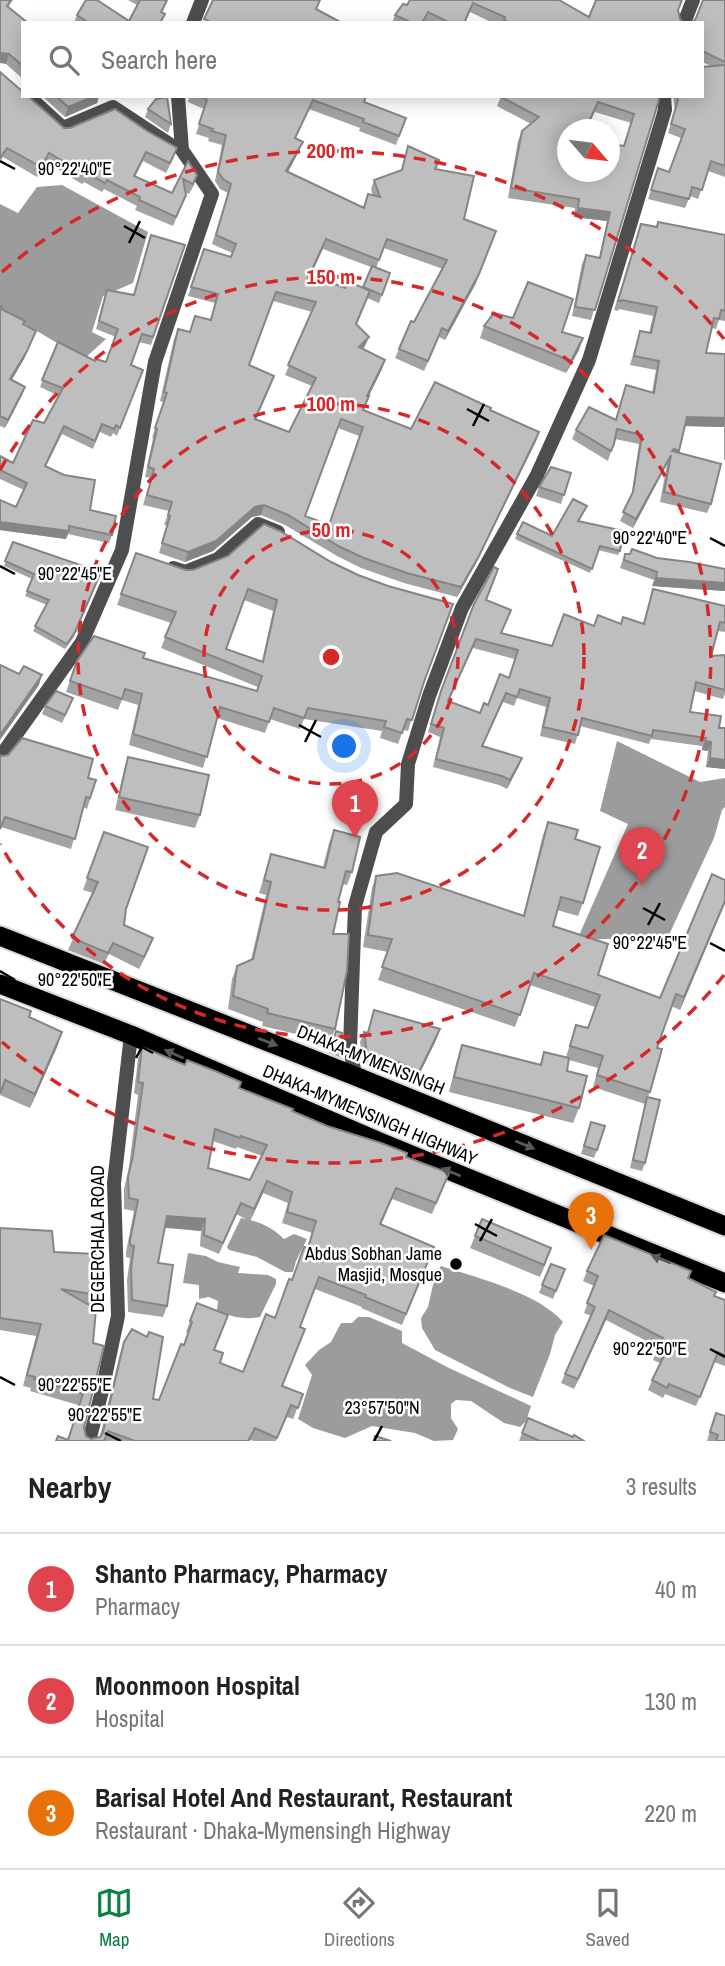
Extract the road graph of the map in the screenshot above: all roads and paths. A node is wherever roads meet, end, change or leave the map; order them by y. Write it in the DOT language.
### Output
graph roads {
  1 [pos="202,0"];
  2 [pos="694,0"];
  3 [pos="194,21"];
  4 [pos="685,21"];
  5 [pos="30,98"];
  6 [pos="178,98"];
  7 [pos="664,98"];
  8 [pos="182,150"];
  9 [pos="285,536"];
  10 [pos="160,564"];
  11 [pos="0,757"];
  12 [pos="0,936"];
  13 [pos="0,984"];
  14 [pos="131,1035"];
  15 [pos="355,1076"];
  16 [pos="725,1226"];
  17 [pos="725,1283"];
  18 [pos="89,1441"];
  1 -- 3 [label="street"];
  2 -- 4 [label="street"];
  5 -- 8 [label="street"];
  6 -- 8 [label="street"];
  7 -- 15 [label="street"];
  8 -- 11 [label="street"];
  9 -- 10 [label="street"];
  12 -- 15 [label="highway, DHAKA-MYMENSINGH, one-way"];
  13 -- 14 [label="highway, DHAKA-MYMENSINGH HIGHWAY"];
  17 -- 14 [label="highway, DHAKA-MYMENSINGH HIGHWAY, one-way"];
  14 -- 18 [label="street, DEGERCHALA ROAD"];
  15 -- 16 [label="highway, DHAKA-MYMENSINGH, one-way"];
}
